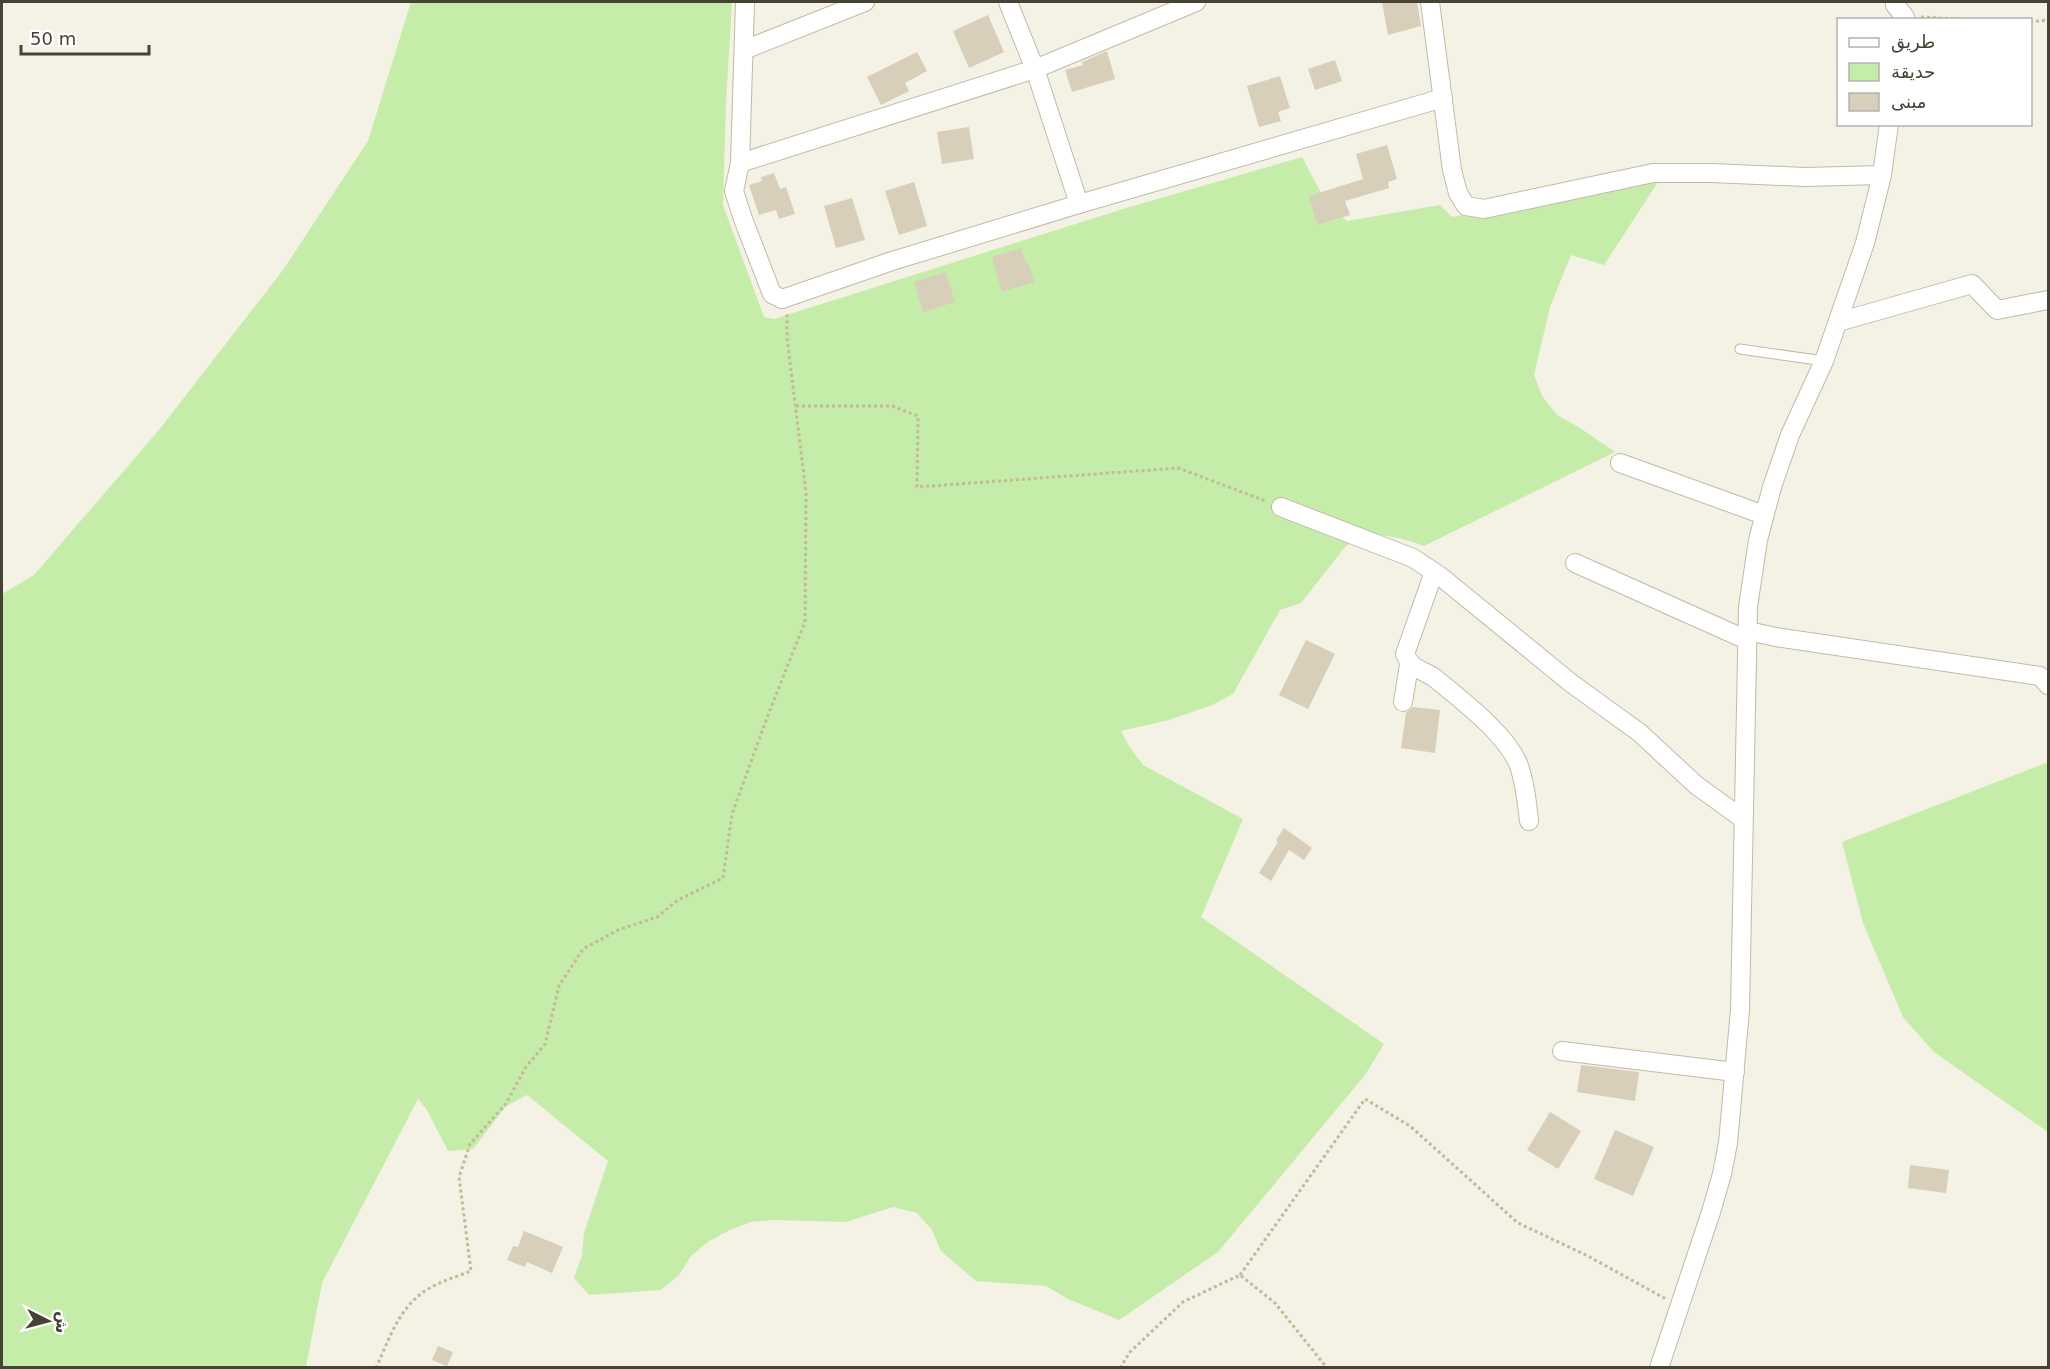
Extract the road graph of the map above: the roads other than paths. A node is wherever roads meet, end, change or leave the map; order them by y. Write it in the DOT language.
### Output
graph roads {
  1 [pos="745,2"];
  2 [pos="865,2"];
  3 [pos="1008,2"];
  4 [pos="1196,2"];
  5 [pos="1430,2"];
  6 [pos="744,50"];
  7 [pos="1035,69"];
  8 [pos="1443,98"];
  9 [pos="1889,126"];
  10 [pos="740,163"];
  11 [pos="1882,175"];
  12 [pos="1079,204"];
  13 [pos="2048,300"];
  14 [pos="1838,322"];
  15 [pos="1740,349"];
  16 [pos="1824,361"];
  17 [pos="1620,463"];
  18 [pos="1281,507"];
  19 [pos="1764,515"];
  20 [pos="1575,563"];
  21 [pos="1434,572"];
  22 [pos="1747,636"];
  23 [pos="1409,664"];
  24 [pos="2049,685"];
  25 [pos="1402,702"];
  26 [pos="1743,819"];
  27 [pos="1529,821"];
  28 [pos="1562,1051"];
  29 [pos="1735,1071"];
  30 [pos="1659,1368"];
  1 -- 6 [label="street"];
  2 -- 6 [label="street"];
  3 -- 7 [label="street"];
  4 -- 7 [label="street"];
  5 -- 8 [label="street"];
  6 -- 10 [label="street"];
  7 -- 10 [label="street"];
  7 -- 12 [label="street"];
  8 -- 11 [label="street"];
  8 -- 12 [label="street"];
  9 -- 11 [label="street"];
  10 -- 12 [label="street"];
  11 -- 14 [label="street"];
  13 -- 14 [label="street"];
  14 -- 16 [label="street"];
  15 -- 16 [label="lane"];
  16 -- 19 [label="street"];
  17 -- 19 [label="street"];
  18 -- 21 [label="street"];
  19 -- 22 [label="street"];
  20 -- 22 [label="street"];
  21 -- 23 [label="street"];
  21 -- 26 [label="street"];
  22 -- 24 [label="street"];
  22 -- 26 [label="street"];
  23 -- 25 [label="street"];
  23 -- 27 [label="street"];
  26 -- 29 [label="street"];
  28 -- 29 [label="street"];
  29 -- 30 [label="street"];
}
